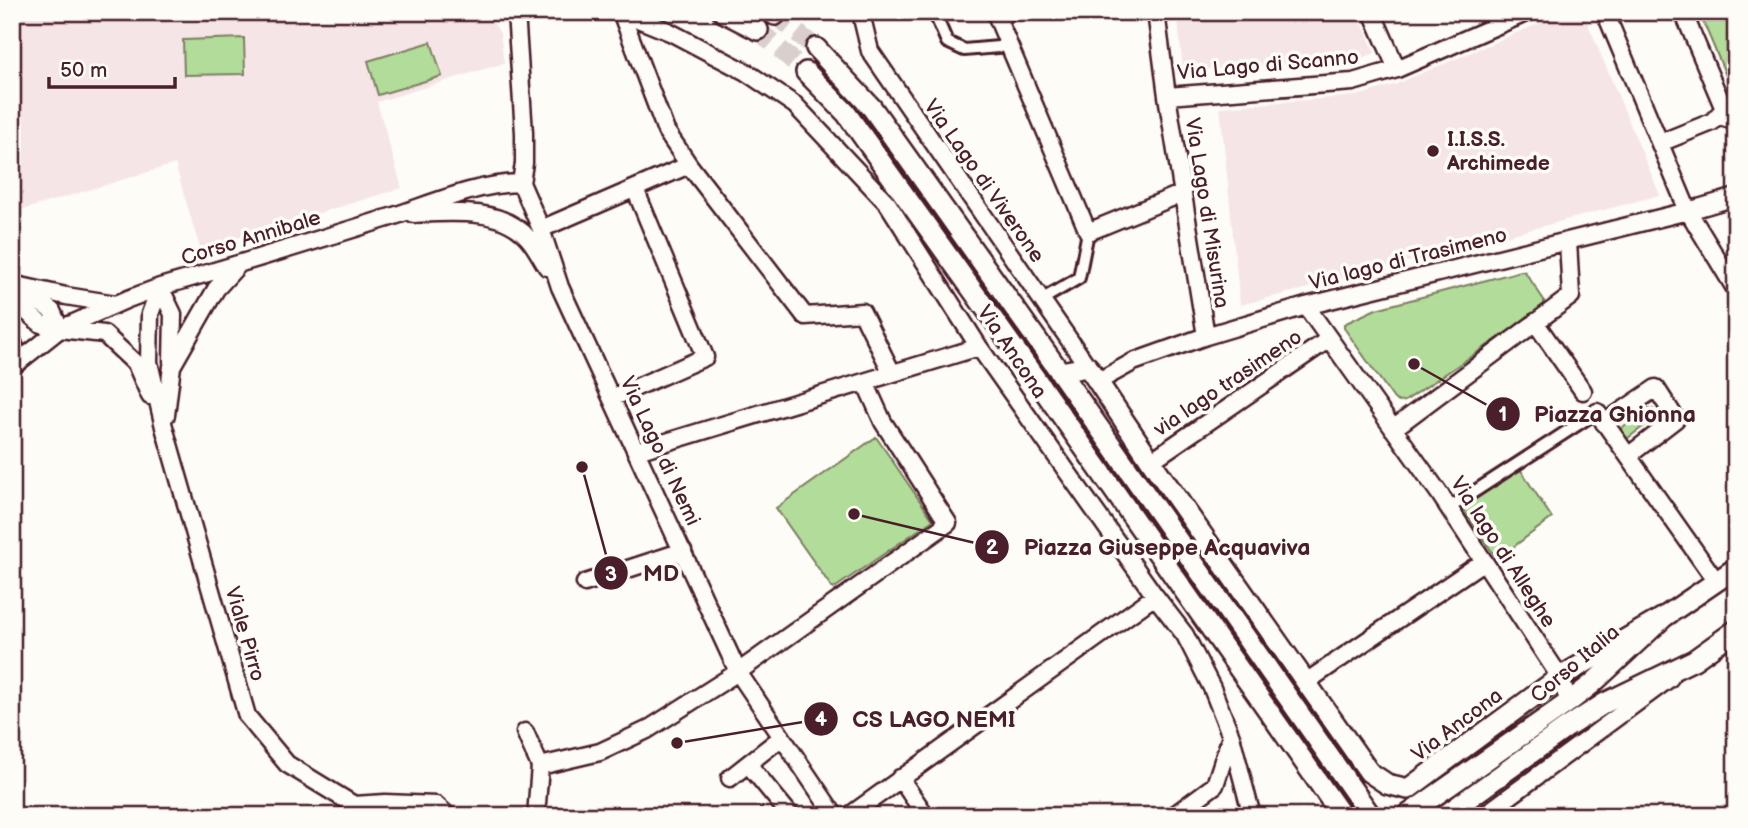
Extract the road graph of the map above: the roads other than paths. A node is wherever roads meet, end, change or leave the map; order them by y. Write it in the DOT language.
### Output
graph roads {
  1 [pos="516,12"];
  2 [pos="621,12"];
  3 [pos="723,12"];
  4 [pos="934,12"];
  5 [pos="1010,12"];
  6 [pos="1156,12"];
  7 [pos="1372,12"];
  8 [pos="1528,12"];
  9 [pos="1605,12"];
  10 [pos="1683,12"];
  11 [pos="862,16"];
  12 [pos="758,30"];
  13 [pos="1010,46"];
  14 [pos="816,48"];
  15 [pos="1396,69"];
  16 [pos="806,72"];
  17 [pos="1167,96"];
  18 [pos="1715,118"];
  19 [pos="1736,124"];
  20 [pos="1660,143"];
  21 [pos="688,165"];
  22 [pos="521,183"];
  23 [pos="635,189"];
  24 [pos="1183,194"];
  25 [pos="1736,197"];
  26 [pos="1688,211"];
  27 [pos="399,214"];
  28 [pos="541,229"];
  29 [pos="1088,232"];
  30 [pos="1568,241"];
  31 [pos="238,265"];
  32 [pos="12,285"];
  33 [pos="560,286"];
  34 [pos="159,287"];
  35 [pos="1736,290"];
  36 [pos="12,296"];
  37 [pos="1041,300"];
  38 [pos="116,304"];
  39 [pos="1306,306"];
  40 [pos="1535,322"];
  41 [pos="60,329"];
  42 [pos="1206,336"];
  43 [pos="1329,339"];
  44 [pos="12,340"];
  45 [pos="979,347"];
  46 [pos="16,364"];
  47 [pos="172,366"];
  48 [pos="892,373"];
  49 [pos="1060,373"];
  50 [pos="1092,374"];
  51 [pos="865,382"];
  52 [pos="1043,389"];
  53 [pos="1583,391"];
  54 [pos="612,398"];
  55 [pos="1021,406"];
  56 [pos="1600,418"];
  57 [pos="164,427"];
  58 [pos="1393,429"];
  59 [pos="637,451"];
  60 [pos="1628,456"];
  61 [pos="1154,465"];
  62 [pos="1449,508"];
  63 [pos="1156,509"];
  64 [pos="683,551"];
  65 [pos="1484,561"];
  66 [pos="1736,568"];
  67 [pos="1716,581"];
  68 [pos="585,583"];
  69 [pos="1155,596"];
  70 [pos="1664,617"];
  71 [pos="1733,637"];
  72 [pos="1694,660"];
  73 [pos="738,672"];
  74 [pos="1560,677"];
  75 [pos="1306,682"];
  76 [pos="1569,702"];
  77 [pos="524,732"];
  78 [pos="1231,736"];
  79 [pos="782,737"];
  80 [pos="748,764"];
  81 [pos="540,766"];
  82 [pos="730,778"];
  83 [pos="900,778"];
  84 [pos="356,811"];
  85 [pos="1368,811"];
  86 [pos="1408,815"];
  87 [pos="447,816"];
  88 [pos="536,816"];
  89 [pos="791,816"];
  90 [pos="835,816"];
  91 [pos="849,816"];
  92 [pos="926,816"];
  93 [pos="1173,816"];
  94 [pos="1252,816"];
  95 [pos="1342,816"];
  96 [pos="1444,816"];
  97 [pos="1483,816"];
  1 -- 22 [label="street"];
  2 -- 21 [label="street"];
  2 -- 45 [label="street, Via Ancona"];
  3 -- 12 [label="street"];
  4 -- 13 [label="street"];
  5 -- 13 [label="street"];
  6 -- 17 [label="street, Via Lago di Misurina"];
  7 -- 15 [label="street"];
  8 -- 15 [label="street, Via Lago di Scanno"];
  9 -- 20 [label="street"];
  10 -- 18 [label="street"];
  11 -- 37 [label="street, Via Lago di Viverone"];
  13 -- 29 [label="street"];
  14 -- 49 [label="street, Via Ancona"];
  15 -- 17 [label="street, Via Lago di Scanno"];
  16 -- 52 [label="street, Via Ancona"];
  17 -- 24 [label="street, Via Lago di Misurina"];
  18 -- 19 [label="street"];
  18 -- 20 [label="street"];
  20 -- 26 [label="street"];
  21 -- 23 [label="street"];
  21 -- 48 [label="street"];
  22 -- 27 [label="street"];
  22 -- 28 [label="street"];
  23 -- 28 [label="street"];
  23 -- 54 [label="street"];
  24 -- 29 [label="street"];
  24 -- 42 [label="street, Via Lago di Misurina"];
  25 -- 26 [label="street, Via lago di Trasimeno"];
  26 -- 30 [label="street, Via lago di Trasimeno"];
  26 -- 35 [label="street"];
  27 -- 31 [label="street, Corso Annibale"];
  27 -- 33 [label="street"];
  28 -- 33 [label="street"];
  29 -- 37 [label="street"];
  30 -- 39 [label="street, Via lago di Trasimeno"];
  30 -- 40 [label="street"];
  31 -- 34 [label="street, Corso Annibale"];
  31 -- 47 [label="street, Viale Pirro"];
  32 -- 38 [label="street"];
  32 -- 41 [label="street"];
  33 -- 54 [label="street, Via Lago di Nemi"];
  34 -- 38 [label="street, Corso Annibale"];
  34 -- 47 [label="street, Viale Pirro"];
  34 -- 57 [label="street, Viale Pirro"];
  36 -- 41 [label="street"];
  37 -- 50 [label="street, Via Lago di Viverone"];
  38 -- 41 [label="street, Corso Annibale"];
  39 -- 42 [label="street, Via lago di Trasimeno"];
  39 -- 43 [label="street"];
  40 -- 53 [label="street"];
  40 -- 58 [label="street"];
  41 -- 46 [label="street, Corso Annibale"];
  41 -- 57 [label="street, Viale Pirro"];
  42 -- 50 [label="street, Via lago di Trasimeno"];
  43 -- 58 [label="street, Via lago di Alleghe"];
  43 -- 61 [label="street, via lago trasimeno"];
  44 -- 46 [label="street, Corso Annibale"];
  45 -- 48 [label="street"];
  45 -- 55 [label="street, Via Ancona"];
  47 -- 57 [label="street, Viale Pirro"];
  48 -- 51 [label="street"];
  49 -- 50 [label="street, Via Ancona"];
  49 -- 63 [label="street, Via Ancona"];
  50 -- 61 [label="street, Via Ancona"];
  51 -- 59 [label="street"];
  51 -- 73 [label="street"];
  52 -- 55 [label="street"];
  52 -- 95 [label="street, Via Ancona"];
  54 -- 59 [label="street, Via Lago di Nemi"];
  55 -- 69 [label="street, Via Ancona"];
  56 -- 60 [label="street"];
  56 -- 60 [label="street"];
  56 -- 62 [label="street"];
  57 -- 84 [label="street, Viale Pirro"];
  58 -- 62 [label="street, Via lago di Alleghe"];
  59 -- 64 [label="street, Via Lago di Nemi"];
  60 -- 67 [label="street"];
  61 -- 63 [label="street"];
  61 -- 75 [label="street, Via Ancona"];
  62 -- 65 [label="street, Via lago di Alleghe"];
  63 -- 85 [label="street, Via Ancona"];
  64 -- 68 [label="street"];
  64 -- 73 [label="street, Via Lago di Nemi"];
  65 -- 74 [label="street, Via lago di Alleghe"];
  65 -- 75 [label="street"];
  66 -- 67 [label="street, Corso Italia"];
  67 -- 70 [label="street, Corso Italia"];
  69 -- 78 [label="street, Via Ancona"];
  69 -- 83 [label="street"];
  70 -- 74 [label="street, Via Ancona"];
  70 -- 76 [label="street, Corso Italia"];
  71 -- 72 [label="street, Corso Italia"];
  72 -- 96 [label="street, Corso Italia"];
  72 -- 97 [label="street"];
  73 -- 79 [label="street, Via Lago di Nemi"];
  73 -- 81 [label="street"];
  74 -- 75 [label="street, Via Ancona"];
  74 -- 76 [label="street, Via lago di Alleghe"];
  76 -- 86 [label="street, Corso Italia"];
  77 -- 81 [label="street"];
  78 -- 93 [label="street"];
  78 -- 94 [label="street, Via Ancona"];
  79 -- 80 [label="street"];
  79 -- 90 [label="street, Via Lago di Nemi"];
  80 -- 82 [label="street"];
  80 -- 89 [label="street"];
  81 -- 88 [label="street"];
  83 -- 91 [label="street"];
  83 -- 92 [label="street"];
  84 -- 87 [label="street"];
}
